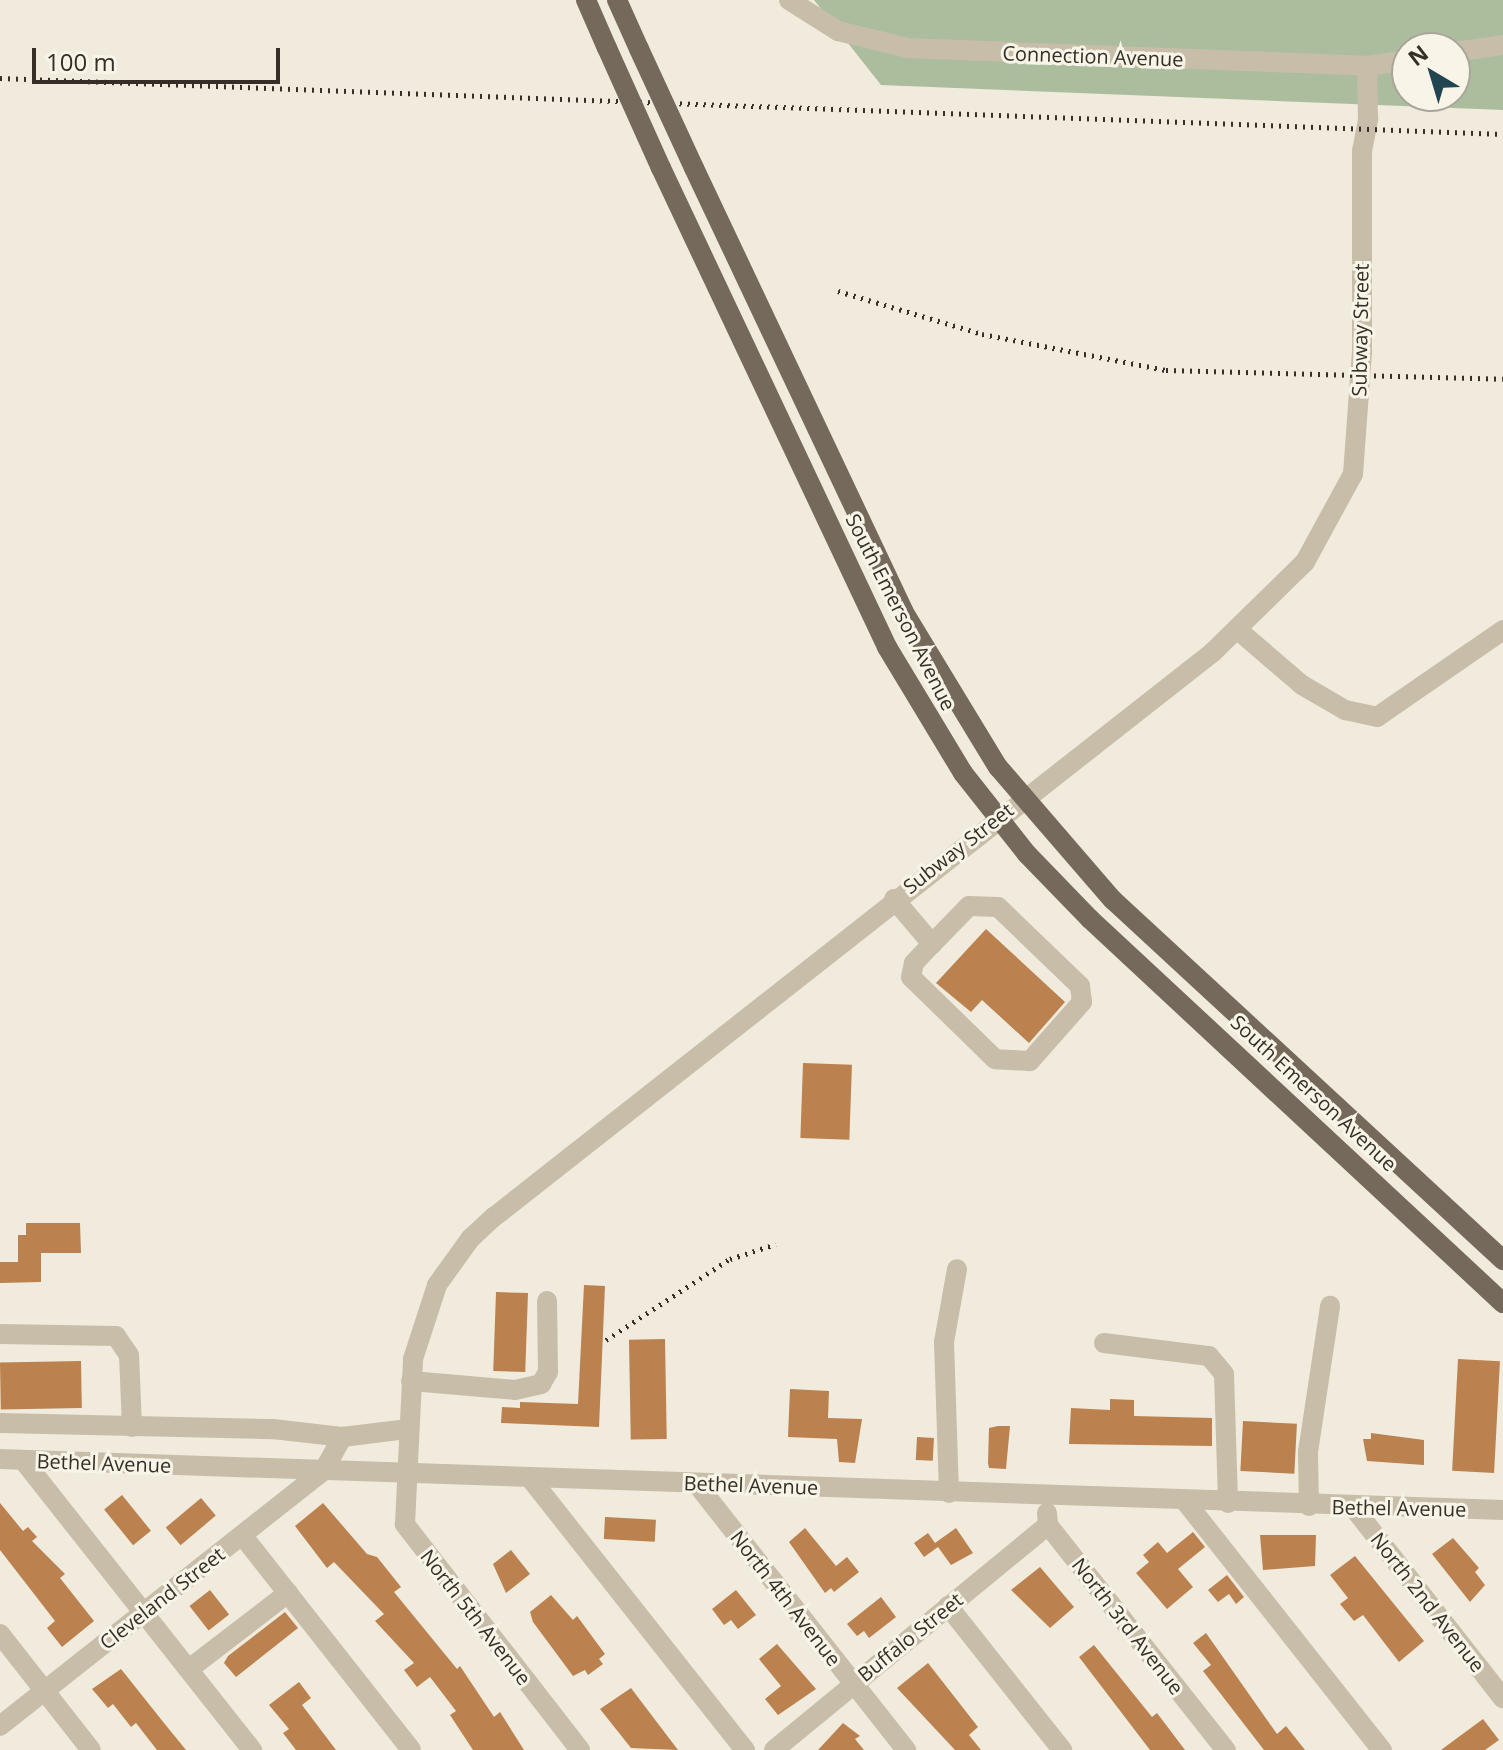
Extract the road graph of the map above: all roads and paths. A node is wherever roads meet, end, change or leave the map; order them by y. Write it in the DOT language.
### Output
graph roads {
  1 [pos="586,0"];
  2 [pos="617,0"];
  3 [pos="789,0"];
  4 [pos="1503,45"];
  5 [pos="1471,50"];
  6 [pos="1391,62"];
  7 [pos="1367,66"];
  8 [pos="1503,630"];
  9 [pos="1239,631"];
  10 [pos="1021,798"];
  11 [pos="998,817"];
  12 [pos="894,899"];
  13 [pos="932,944"];
  14 [pos="1503,1260"];
  15 [pos="957,1269"];
  16 [pos="547,1301"];
  17 [pos="1503,1303"];
  18 [pos="1330,1306"];
  19 [pos="0,1334"];
  20 [pos="1104,1343"];
  21 [pos="411,1381"];
  22 [pos="0,1423"];
  23 [pos="132,1427"];
  24 [pos="407,1429"];
  25 [pos="342,1437"];
  26 [pos="0,1459"];
  27 [pos="23,1460"];
  28 [pos="324,1470"];
  29 [pos="404,1473"];
  30 [pos="530,1478"];
  31 [pos="696,1483"];
  32 [pos="949,1493"];
  33 [pos="1047,1497"];
  34 [pos="1185,1501"];
  35 [pos="1228,1503"];
  36 [pos="1309,1506"];
  37 [pos="1353,1507"];
  38 [pos="1503,1510"];
  39 [pos="1048,1525"];
  40 [pos="242,1535"];
  41 [pos="288,1593"];
  42 [pos="948,1606"];
  43 [pos="144,1613"];
  44 [pos="0,1634"];
  45 [pos="189,1669"];
  46 [pos="853,1684"];
  47 [pos="45,1691"];
  48 [pos="1503,1698"];
  49 [pos="0,1726"];
  50 [pos="782,1746"];
  51 [pos="91,1750"];
  52 [pos="252,1750"];
  53 [pos="411,1750"];
  54 [pos="580,1750"];
  55 [pos="745,1750"];
  56 [pos="906,1750"];
  57 [pos="1062,1750"];
  58 [pos="1226,1750"];
  59 [pos="1382,1750"];
  1 -- 11 [label="main road, South Emerson Avenue, bridge"];
  2 -- 10 [label="main road, South Emerson Avenue, bridge"];
  3 -- 7 [label="street, Connection Avenue"];
  4 -- 5 [label="street"];
  6 -- 7 [label="street, Connection Avenue"];
  7 -- 9 [label="street, Subway Street"];
  8 -- 9 [label="street"];
  9 -- 10 [label="street, Subway Street"];
  10 -- 11 [label="street, Subway Street"];
  10 -- 14 [label="main road, South Emerson Avenue"];
  11 -- 12 [label="street, Subway Street"];
  11 -- 17 [label="main road, South Emerson Avenue"];
  12 -- 13 [label="street"];
  12 -- 21 [label="street, Subway Street"];
  13 -- 13 [label="street"];
  15 -- 32 [label="street"];
  16 -- 21 [label="street"];
  18 -- 36 [label="street"];
  19 -- 23 [label="street"];
  20 -- 35 [label="street"];
  21 -- 24 [label="street, Subway Street"];
  22 -- 23 [label="street"];
  23 -- 25 [label="street"];
  24 -- 25 [label="street"];
  24 -- 29 [label="street, Subway Street"];
  25 -- 28 [label="street"];
  26 -- 27 [label="street, Bethel Avenue"];
  27 -- 28 [label="street, Bethel Avenue"];
  27 -- 43 [label="street"];
  28 -- 29 [label="street, Bethel Avenue"];
  28 -- 40 [label="street, Cleveland Street"];
  29 -- 30 [label="street, Bethel Avenue"];
  29 -- 54 [label="street, North 5th Avenue"];
  30 -- 31 [label="street, Bethel Avenue"];
  30 -- 55 [label="street"];
  31 -- 32 [label="street, Bethel Avenue"];
  31 -- 46 [label="street, North 4th Avenue"];
  32 -- 33 [label="street, Bethel Avenue"];
  33 -- 34 [label="street, Bethel Avenue"];
  33 -- 39 [label="street"];
  34 -- 35 [label="street, Bethel Avenue"];
  34 -- 59 [label="street"];
  35 -- 36 [label="street, Bethel Avenue"];
  36 -- 37 [label="street, Bethel Avenue"];
  37 -- 38 [label="street, Bethel Avenue"];
  37 -- 48 [label="street, North 2nd Avenue"];
  39 -- 42 [label="street, Buffalo Street"];
  39 -- 58 [label="street, North 3rd Avenue"];
  40 -- 41 [label="street"];
  40 -- 43 [label="street, Cleveland Street"];
  41 -- 45 [label="street"];
  41 -- 53 [label="street"];
  42 -- 46 [label="street, Buffalo Street"];
  42 -- 57 [label="street"];
  43 -- 45 [label="street"];
  43 -- 47 [label="street, Cleveland Street"];
  44 -- 47 [label="street"];
  45 -- 52 [label="street"];
  46 -- 50 [label="street, Buffalo Street"];
  46 -- 56 [label="street, North 4th Avenue"];
  47 -- 49 [label="street, Cleveland Street"];
  47 -- 51 [label="street"];
}
